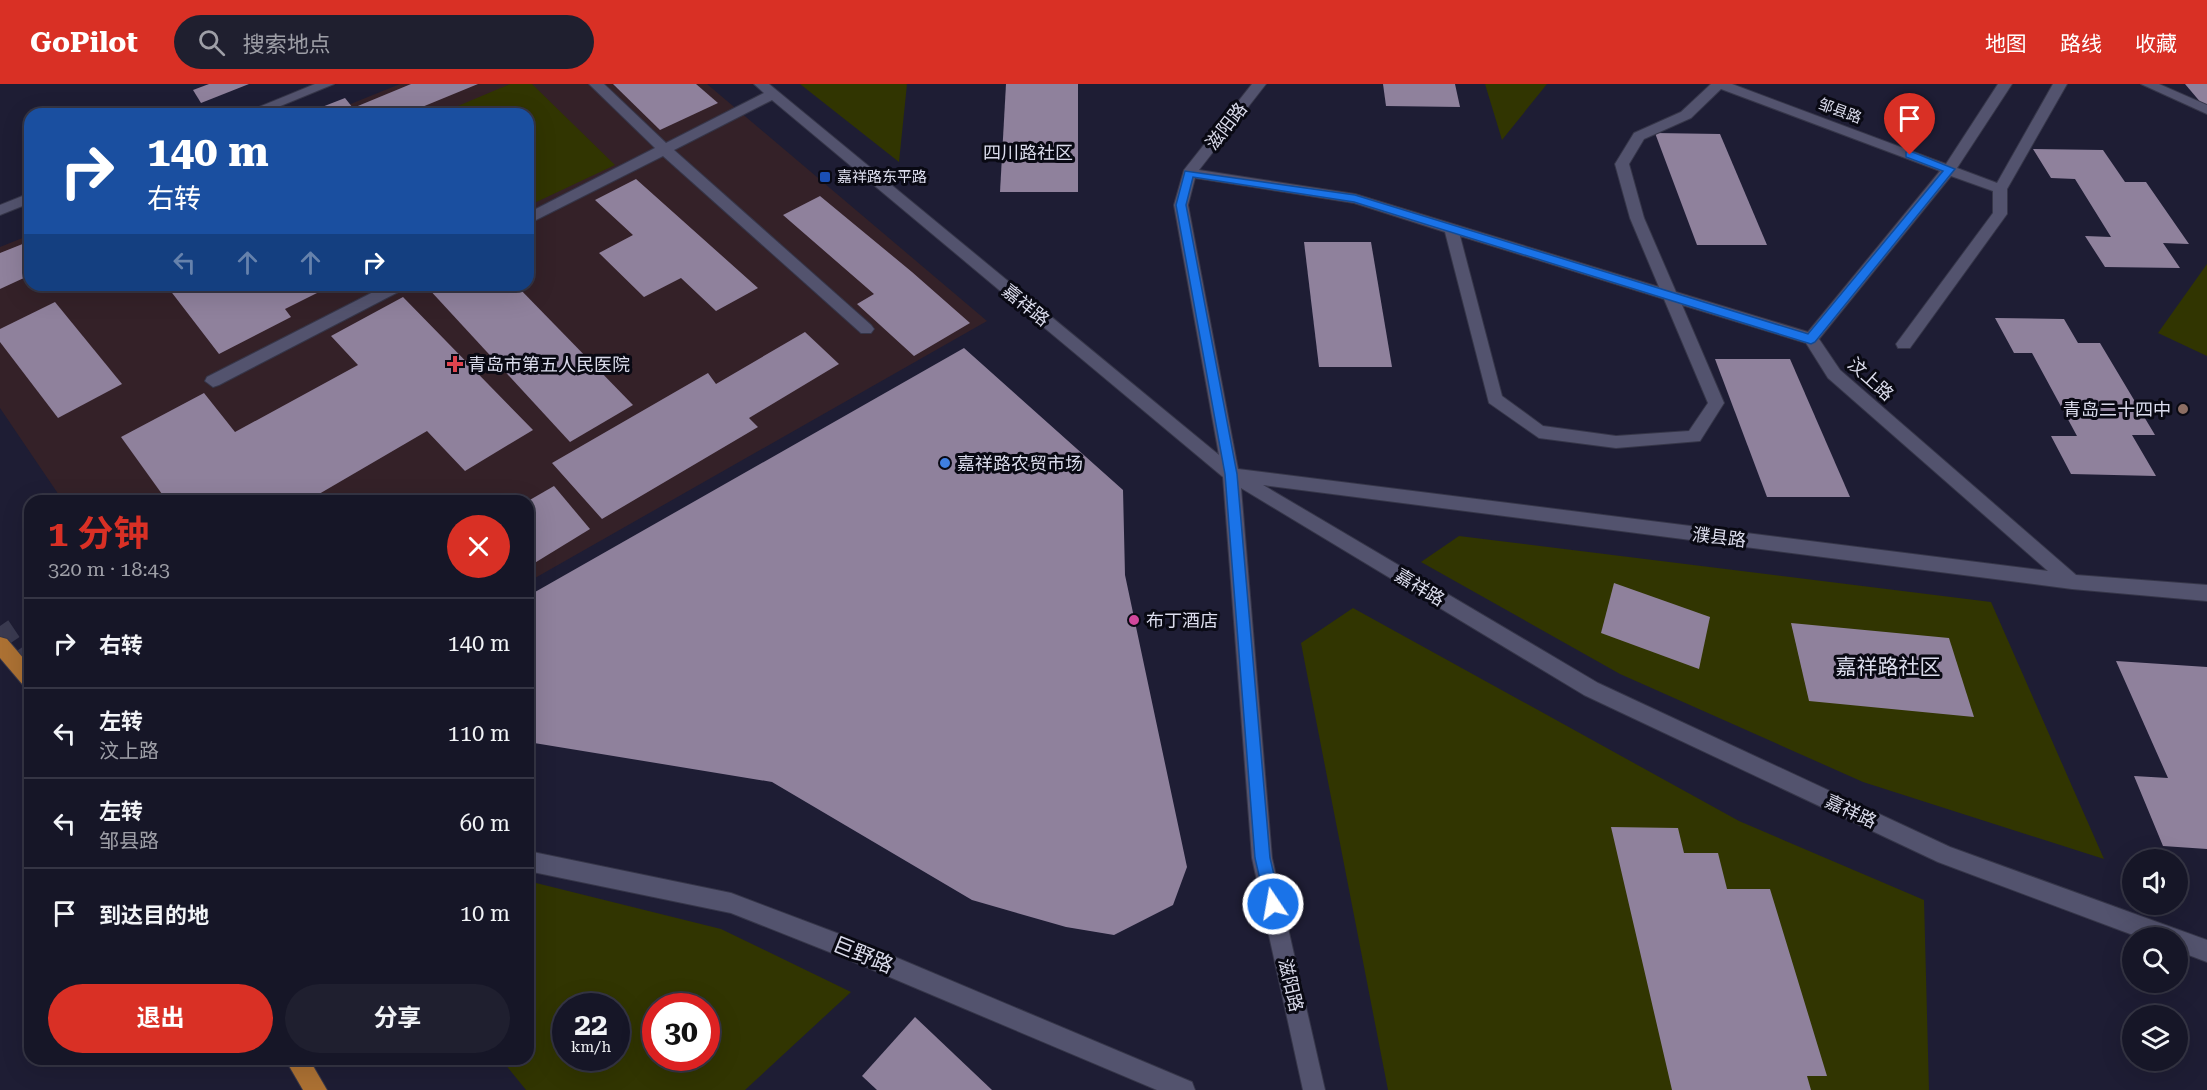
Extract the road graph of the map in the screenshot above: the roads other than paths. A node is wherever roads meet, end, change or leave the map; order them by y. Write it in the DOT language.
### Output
graph roads {
  1 [pos="327,84"];
  2 [pos="596,84"];
  3 [pos="1259,84"];
  4 [pos="1719,84"];
  5 [pos="2005,84"];
  6 [pos="2060,84"];
  7 [pos="2148,84"];
  8 [pos="767,89"];
  9 [pos="265,108"];
  10 [pos="2207,110"];
  11 [pos="664,149"];
  12 [pos="1949,169"];
  13 [pos="1189,173"];
  14 [pos="2000,189"];
  15 [pos="24,200"];
  16 [pos="0,210"];
  17 [pos="534,216"];
  18 [pos="1451,228"];
  19 [pos="387,291"];
  20 [pos="1670,296"];
  21 [pos="866,329"];
  22 [pos="1811,339"];
  23 [pos="1904,344"];
  24 [pos="213,381"];
  25 [pos="1231,474"];
  26 [pos="2072,582"];
  27 [pos="2207,593"];
  28 [pos="0,645"];
  29 [pos="24,672"];
  30 [pos="534,862"];
  31 [pos="2141,927"];
  32 [pos="2188,944"];
  33 [pos="2207,951"];
  34 [pos="300,1065"];
  35 [pos="316,1090"];
  36 [pos="1184,1090"];
  37 [pos="1314,1090"];
  1 -- 9 [label="street"];
  2 -- 11 [label="street"];
  3 -- 13 [label="street, 滋阳路"];
  4 -- 12 [label="street, 邹县路"];
  4 -- 20 [label="street"];
  5 -- 12 [label="street"];
  6 -- 14 [label="street"];
  7 -- 10 [label="street"];
  8 -- 11 [label="street"];
  8 -- 25 [label="street, 嘉祥路"];
  11 -- 17 [label="street"];
  11 -- 21 [label="street"];
  12 -- 14 [label="street, 邹县路"];
  12 -- 22 [label="street"];
  13 -- 18 [label="street"];
  13 -- 25 [label="street, 滋阳路"];
  14 -- 23 [label="street"];
  15 -- 16 [label="street"];
  18 -- 20 [label="street"];
  18 -- 20 [label="street"];
  19 -- 24 [label="street"];
  20 -- 22 [label="street"];
  22 -- 26 [label="street, 汶上路"];
  25 -- 26 [label="street, 濮县路"];
  25 -- 31 [label="street, 嘉祥路"];
  25 -- 37 [label="street, 滋阳路"];
  26 -- 27 [label="street, 濮县路"];
  28 -- 29 [label="main road"];
  30 -- 36 [label="street, 巨野路"];
  32 -- 33 [label="street"];
  34 -- 35 [label="main road"];
}
